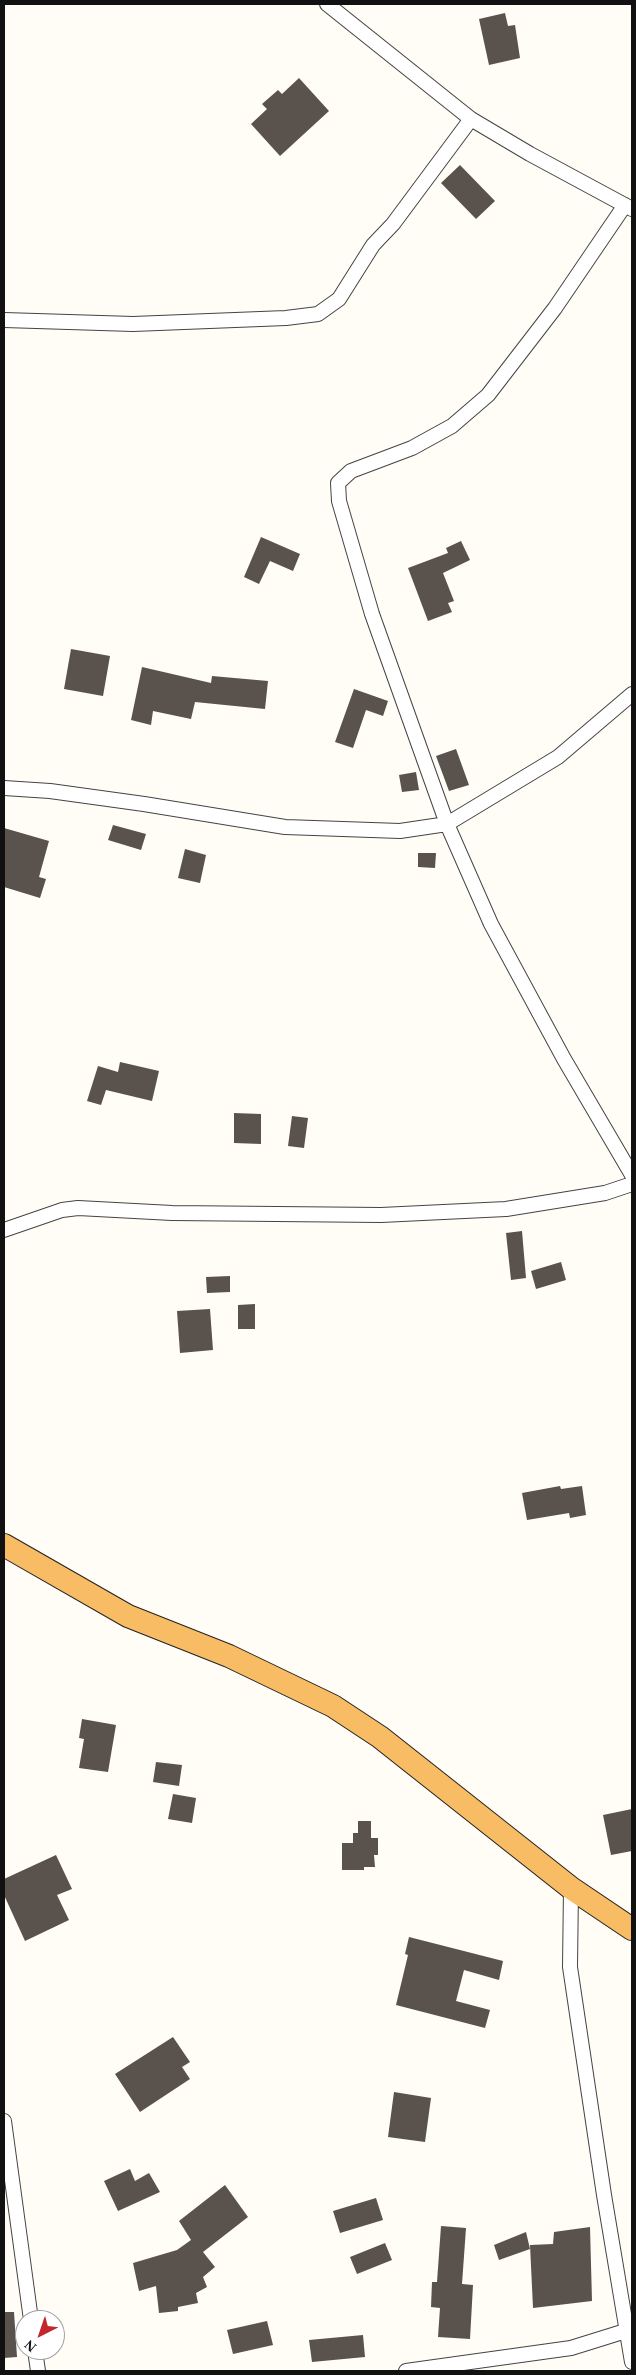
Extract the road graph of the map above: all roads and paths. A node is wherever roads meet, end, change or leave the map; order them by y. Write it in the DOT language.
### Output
graph roads {
  1 [pos="327,4"];
  2 [pos="471,119"];
  3 [pos="629,208"];
  4 [pos="4,320"];
  5 [pos="632,694"];
  6 [pos="4,788"];
  7 [pos="447,824"];
  8 [pos="632,1175"];
  9 [pos="632,1184"];
  10 [pos="4,1230"];
  11 [pos="4,1545"];
  12 [pos="571,1888"];
  13 [pos="629,1924"];
  14 [pos="4,2121"];
  15 [pos="30,2310"];
  16 [pos="630,2330"];
  17 [pos="632,2362"];
  18 [pos="406,2371"];
  1 -- 2 [label="street"];
  2 -- 3 [label="street"];
  2 -- 4 [label="street"];
  3 -- 7 [label="street"];
  5 -- 7 [label="street"];
  6 -- 7 [label="street"];
  7 -- 8 [label="street"];
  9 -- 10 [label="street"];
  11 -- 12 [label="highway"];
  12 -- 13 [label="highway"];
  12 -- 16 [label="street"];
  14 -- 15 [label="street"];
  16 -- 17 [label="street"];
  16 -- 18 [label="street"];
}
